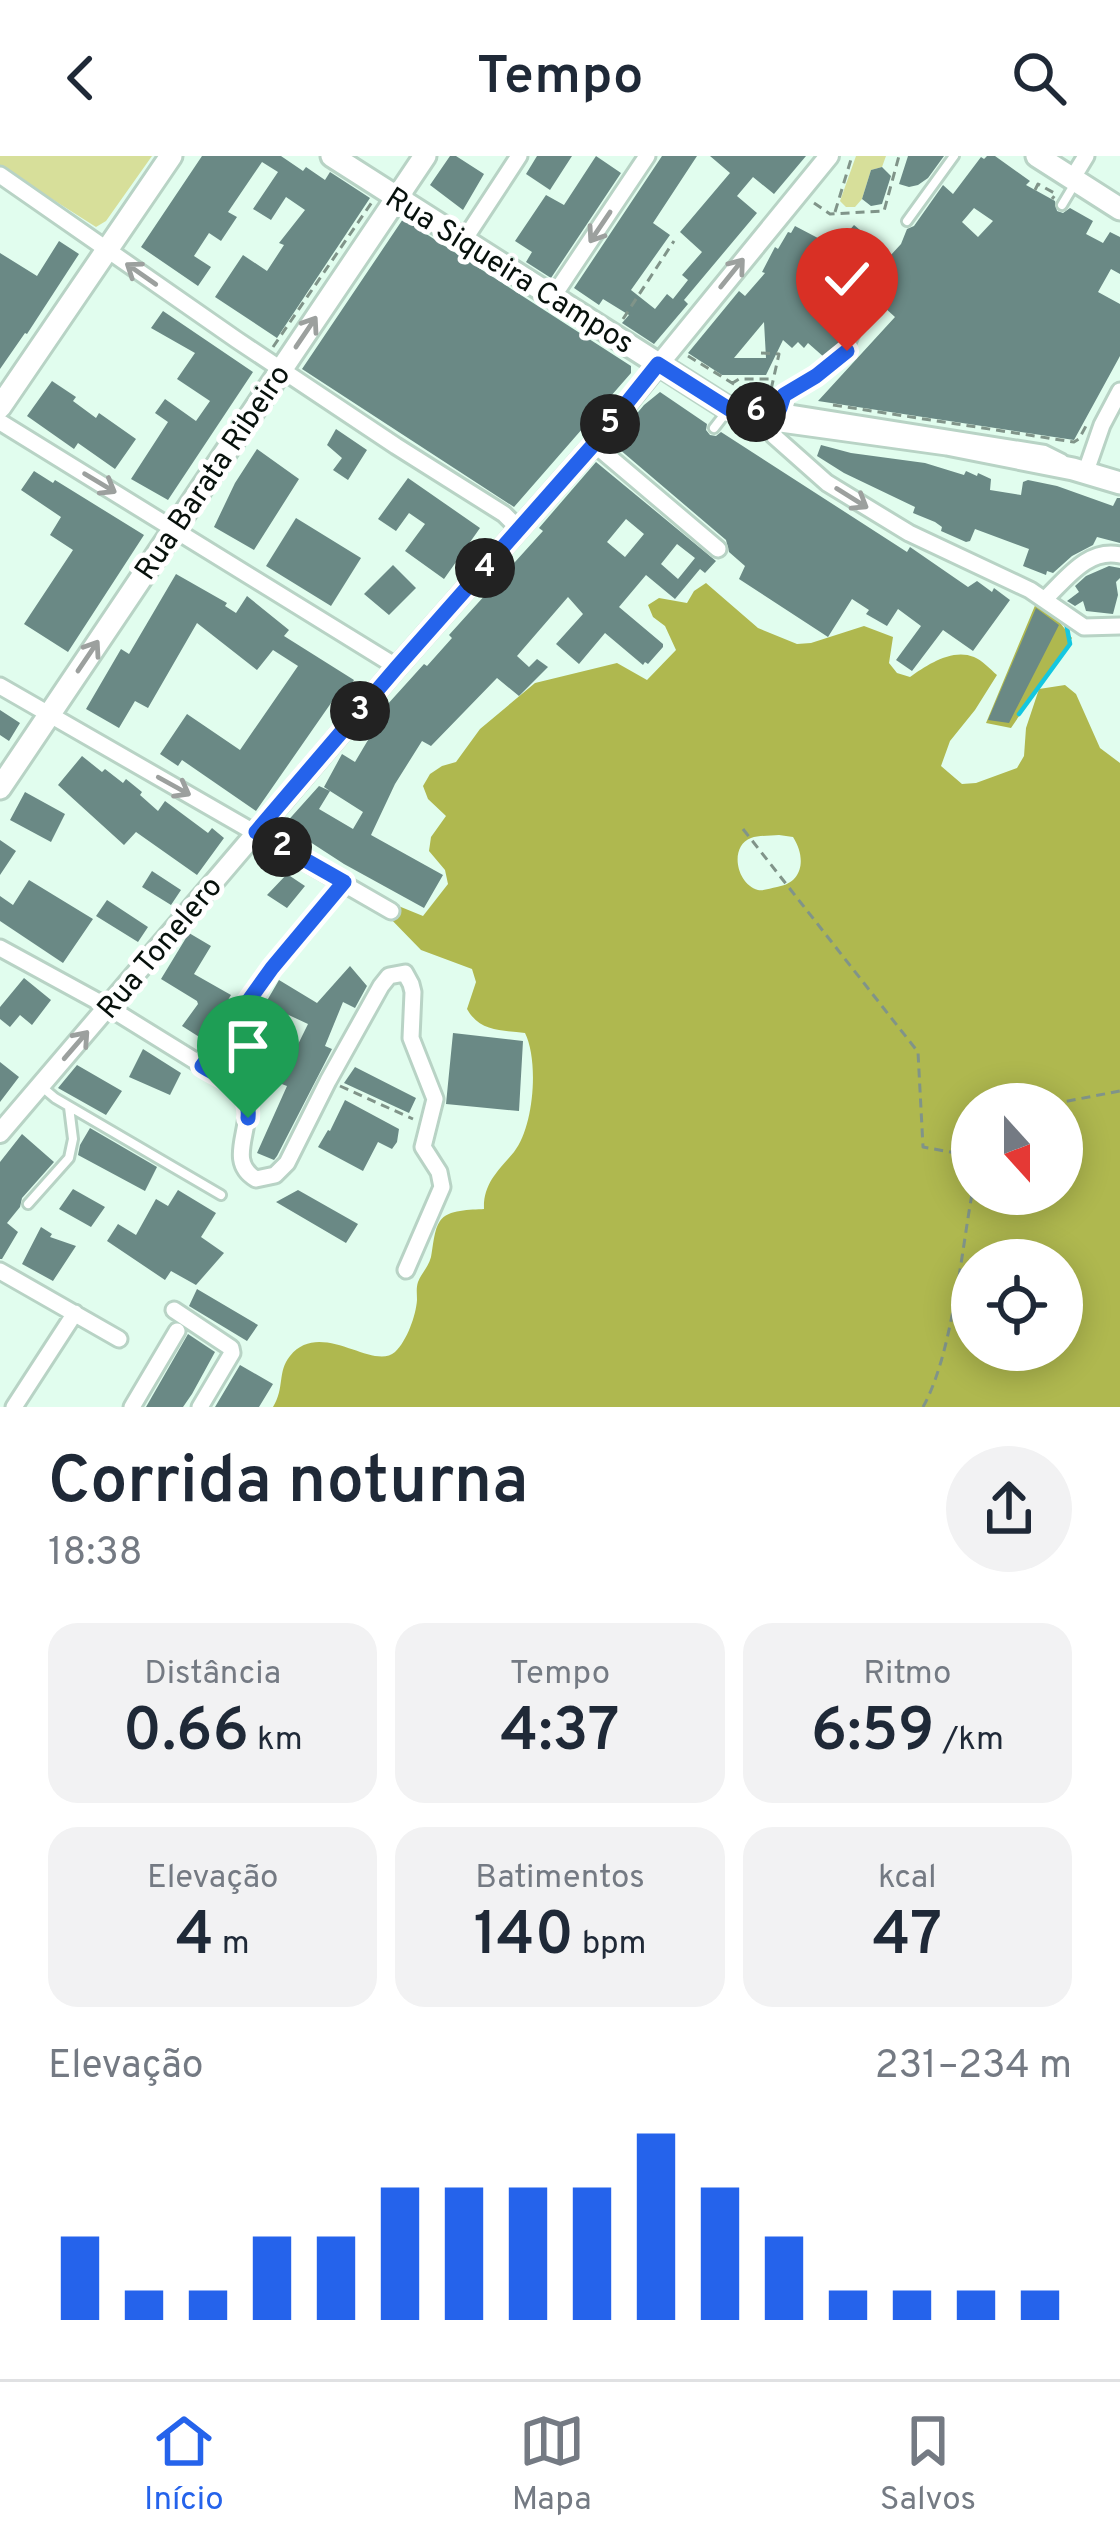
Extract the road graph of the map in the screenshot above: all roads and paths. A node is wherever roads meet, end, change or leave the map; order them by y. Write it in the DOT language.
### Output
graph roads {
  1 [pos="171,156"];
  2 [pos="332,156"];
  3 [pos="425,156"];
  4 [pos="519,156"];
  5 [pos="647,156"];
  6 [pos="829,156"];
  7 [pos="852,156"];
  8 [pos="899,156"];
  9 [pos="954,156"];
  10 [pos="1037,156"];
  11 [pos="1086,156"];
  12 [pos="0,175"];
  13 [pos="1074,180"];
  14 [pos="800,190"];
  15 [pos="1035,190"];
  16 [pos="385,197"];
  17 [pos="1052,199"];
  18 [pos="1062,205"];
  19 [pos="1120,209"];
  20 [pos="835,214"];
  21 [pos="907,221"];
  22 [pos="464,240"];
  23 [pos="674,241"];
  24 [pos="108,249"];
  25 [pos="552,298"];
  26 [pos="867,306"];
  27 [pos="612,335"];
  28 [pos="678,339"];
  29 [pos="761,353"];
  30 [pos="278,358"];
  31 [pos="658,364"];
  32 [pos="773,380"];
  33 [pos="730,383"];
  34 [pos="1120,391"];
  35 [pos="769,395"];
  36 [pos="820,403"];
  37 [pos="0,407"];
  38 [pos="763,410"];
  39 [pos="0,422"];
  40 [pos="1088,422"];
  41 [pos="714,428"];
  42 [pos="594,444"];
  43 [pos="1079,470"];
  44 [pos="1120,483"];
  45 [pos="174,528"];
  46 [pos="519,530"];
  47 [pos="718,549"];
  48 [pos="1120,555"];
  49 [pos="1045,599"];
  50 [pos="1120,626"];
  51 [pos="397,667"];
  52 [pos="0,686"];
  53 [pos="49,716"];
  54 [pos="0,788"];
  55 [pos="743,829"];
  56 [pos="256,832"];
  57 [pos="344,882"];
  58 [pos="391,911"];
  59 [pos="0,948"];
  60 [pos="109,1007"];
  61 [pos="202,1066"];
  62 [pos="328,1081"];
  63 [pos="41,1086"];
  64 [pos="1120,1090"];
  65 [pos="1083,1098"];
  66 [pos="69,1106"];
  67 [pos="428,1126"];
  68 [pos="0,1133"];
  69 [pos="951,1152"];
  70 [pos="221,1195"];
  71 [pos="28,1204"];
  72 [pos="968,1215"];
  73 [pos="406,1270"];
  74 [pos="0,1271"];
  75 [pos="174,1310"];
  76 [pos="75,1313"];
  77 [pos="177,1331"];
  78 [pos="119,1339"];
  79 [pos="14,1407"];
  80 [pos="132,1407"];
  81 [pos="200,1407"];
  82 [pos="923,1407"];
  1 -- 24 [label="main road"];
  2 -- 16 [label="main road, Rua Siqueira Campos"];
  3 -- 16 [label="main road, Rua Barata Ribeiro"];
  4 -- 22 [label="street"];
  5 -- 25 [label="street, one-way"];
  6 -- 14 [label="street, Rua Tonelero"];
  7 -- 20 [label="path"];
  8 -- 20 [label="path"];
  9 -- 21 [label="lane"];
  10 -- 13 [label="main road"];
  11 -- 13 [label="street"];
  12 -- 24 [label="street"];
  13 -- 18 [label="lane"];
  13 -- 19 [label="main road"];
  14 -- 20 [label="path"];
  28 -- 14 [label="street, Rua Tonelero, one-way"];
  15 -- 17 [label="path"];
  16 -- 22 [label="main road, Rua Siqueira Campos"];
  30 -- 16 [label="main road, Rua Barata Ribeiro, one-way"];
  16 -- 30 [label="path"];
  22 -- 25 [label="main road, Rua Siqueira Campos"];
  23 -- 27 [label="path"];
  30 -- 24 [label="street, one-way"];
  24 -- 37 [label="main road"];
  25 -- 27 [label="main road, Rua Siqueira Campos"];
  26 -- 38 [label="lane"];
  27 -- 31 [label="main road, Rua Siqueira Campos"];
  28 -- 31 [label="street, Rua Tonelero"];
  28 -- 33 [label="path"];
  29 -- 32 [label="path"];
  30 -- 45 [label="main road, Rua Barata Ribeiro"];
  30 -- 46 [label="street"];
  31 -- 38 [label="main road, Rua Siqueira Campos"];
  31 -- 42 [label="street, Rua Tonelero"];
  32 -- 33 [label="path"];
  32 -- 35 [label="path"];
  33 -- 35 [label="path"];
  34 -- 43 [label="street"];
  35 -- 38 [label="path"];
  36 -- 40 [label="path"];
  38 -- 41 [label="lane"];
  38 -- 43 [label="main road, Rua Siqueira Campos"];
  38 -- 49 [label="street, one-way"];
  39 -- 45 [label="street, one-way"];
  42 -- 46 [label="street, Rua Tonelero"];
  42 -- 47 [label="street"];
  43 -- 44 [label="main road, Rua Siqueira Campos"];
  45 -- 51 [label="street"];
  53 -- 45 [label="main road, Rua Barata Ribeiro, one-way"];
  46 -- 51 [label="street, Rua Tonelero"];
  48 -- 49 [label="street"];
  49 -- 50 [label="street"];
  51 -- 56 [label="street, Rua Tonelero"];
  52 -- 53 [label="street"];
  53 -- 54 [label="main road, Rua Barata Ribeiro"];
  53 -- 56 [label="street, one-way"];
  55 -- 69 [label="path"];
  56 -- 57 [label="street"];
  56 -- 60 [label="street, Rua Tonelero"];
  57 -- 58 [label="street"];
  57 -- 61 [label="street"];
  59 -- 60 [label="street"];
  60 -- 61 [label="street"];
  63 -- 60 [label="street, Rua Tonelero, one-way"];
  61 -- 62 [label="street"];
  62 -- 67 [label="path"];
  62 -- 67 [label="street"];
  63 -- 66 [label="lane"];
  63 -- 68 [label="street, Rua Tonelero"];
  64 -- 65 [label="path"];
  66 -- 70 [label="lane"];
  66 -- 71 [label="lane"];
  67 -- 73 [label="street"];
  72 -- 82 [label="path"];
  74 -- 76 [label="street"];
  75 -- 81 [label="street"];
  76 -- 78 [label="street"];
  76 -- 79 [label="street"];
  77 -- 80 [label="street"];
}
